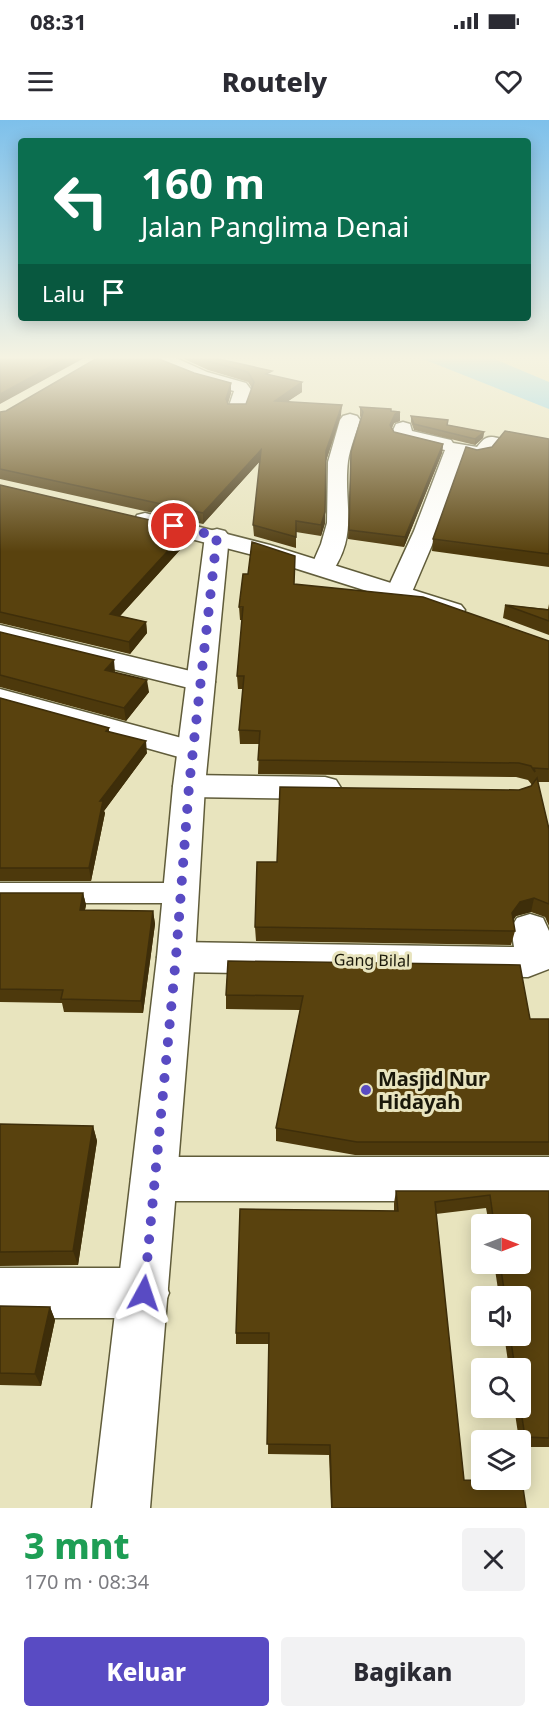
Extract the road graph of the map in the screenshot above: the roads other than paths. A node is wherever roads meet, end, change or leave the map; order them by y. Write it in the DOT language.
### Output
graph roads {
  1 [pos="349,422"];
  2 [pos="403,428"];
  3 [pos="491,442"];
  4 [pos="456,448"];
  5 [pos="126,516"];
  6 [pos="217,536"];
  7 [pos="322,567"];
  8 [pos="399,592"];
  9 [pos="474,617"];
  10 [pos="0,633"];
  11 [pos="201,682"];
  12 [pos="0,698"];
  13 [pos="191,769"];
  14 [pos="352,788"];
  15 [pos="180,892"];
  16 [pos="0,894"];
  17 [pos="530,927"];
  18 [pos="176,957"];
  19 [pos="154,1179"];
  20 [pos="549,1179"];
  21 [pos="0,1293"];
  22 [pos="144,1293"];
  23 [pos="121,1508"];
  1 -- 7 [label="street"];
  2 -- 4 [label="street"];
  3 -- 4 [label="street"];
  4 -- 8 [label="street"];
  5 -- 6 [label="street"];
  6 -- 7 [label="street"];
  6 -- 11 [label="street"];
  7 -- 8 [label="street"];
  8 -- 9 [label="street"];
  10 -- 11 [label="street"];
  11 -- 13 [label="street"];
  12 -- 13 [label="street"];
  13 -- 14 [label="street"];
  13 -- 15 [label="street"];
  15 -- 16 [label="lane"];
  15 -- 18 [label="street"];
  17 -- 18 [label="street, Gang Bilal"];
  18 -- 19 [label="street"];
  19 -- 20 [label="street"];
  19 -- 22 [label="street"];
  21 -- 22 [label="street"];
  22 -- 23 [label="street"];
}
